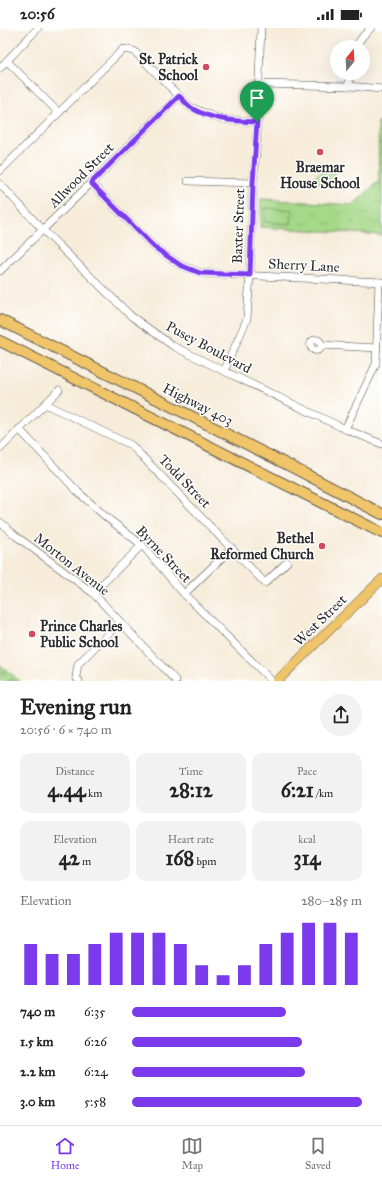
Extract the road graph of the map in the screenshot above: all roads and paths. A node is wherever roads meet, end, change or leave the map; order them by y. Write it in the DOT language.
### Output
graph roads {
  1 [pos="38,28"];
  2 [pos="261,28"];
  3 [pos="371,28"];
  4 [pos="360,40"];
  5 [pos="7,61"];
  6 [pos="0,68"];
  7 [pos="349,80"];
  8 [pos="258,84"];
  9 [pos="349,86"];
  10 [pos="382,89"];
  11 [pos="179,96"];
  12 [pos="59,113"];
  13 [pos="257,122"];
  14 [pos="0,171"];
  15 [pos="188,181"];
  16 [pos="91,183"];
  17 [pos="253,183"];
  18 [pos="0,184"];
  19 [pos="43,230"];
  20 [pos="0,271"];
  21 [pos="250,275"];
  22 [pos="381,282"];
  23 [pos="0,320"];
  24 [pos="0,341"];
  25 [pos="321,345"];
  26 [pos="377,348"];
  27 [pos="224,371"];
  28 [pos="59,390"];
  29 [pos="45,404"];
  30 [pos="345,428"];
  31 [pos="19,430"];
  32 [pos="382,444"];
  33 [pos="0,449"];
  34 [pos="382,514"];
  35 [pos="0,522"];
  36 [pos="382,533"];
  37 [pos="142,545"];
  38 [pos="232,548"];
  39 [pos="287,562"];
  40 [pos="382,579"];
  41 [pos="93,593"];
  42 [pos="184,594"];
  43 [pos="120,622"];
  44 [pos="79,681"];
  45 [pos="176,681"];
  46 [pos="272,681"];
  47 [pos="277,681"];
  1 -- 5 [label="street"];
  2 -- 8 [label="street, Baxter Street"];
  3 -- 4 [label="street"];
  5 -- 6 [label="street"];
  5 -- 12 [label="street"];
  7 -- 9 [label="street"];
  8 -- 9 [label="street"];
  8 -- 13 [label="street, Baxter Street"];
  9 -- 10 [label="street"];
  11 -- 12 [label="street"];
  11 -- 13 [label="street"];
  11 -- 16 [label="street, Allwood Street"];
  12 -- 14 [label="street"];
  13 -- 17 [label="street, Baxter Street"];
  15 -- 17 [label="street"];
  16 -- 19 [label="street, Allwood Street"];
  16 -- 21 [label="street, Sherry Lane"];
  17 -- 21 [label="street, Baxter Street"];
  18 -- 19 [label="street, Pusey Boulevard"];
  19 -- 20 [label="street, Allwood Street"];
  19 -- 27 [label="street, Pusey Boulevard"];
  21 -- 22 [label="street, Sherry Lane"];
  21 -- 27 [label="street, Baxter Street"];
  22 -- 26 [label="street"];
  23 -- 34 [label="highway, Highway 403"];
  24 -- 36 [label="highway"];
  25 -- 26 [label="street"];
  26 -- 30 [label="street"];
  27 -- 30 [label="street, Pusey Boulevard"];
  28 -- 29 [label="street"];
  29 -- 31 [label="street"];
  29 -- 38 [label="street, Todd Street"];
  30 -- 32 [label="street, Pusey Boulevard"];
  31 -- 33 [label="street"];
  31 -- 37 [label="street, Byrne Street"];
  35 -- 41 [label="street, Morton Avenue"];
  37 -- 41 [label="street"];
  37 -- 42 [label="street, Byrne Street"];
  38 -- 39 [label="street, Todd Street"];
  38 -- 42 [label="street"];
  40 -- 47 [label="main road, West Street"];
  41 -- 43 [label="street, Morton Avenue"];
  42 -- 46 [label="street, Byrne Street"];
  43 -- 44 [label="street"];
  43 -- 45 [label="street, Morton Avenue"];
}
